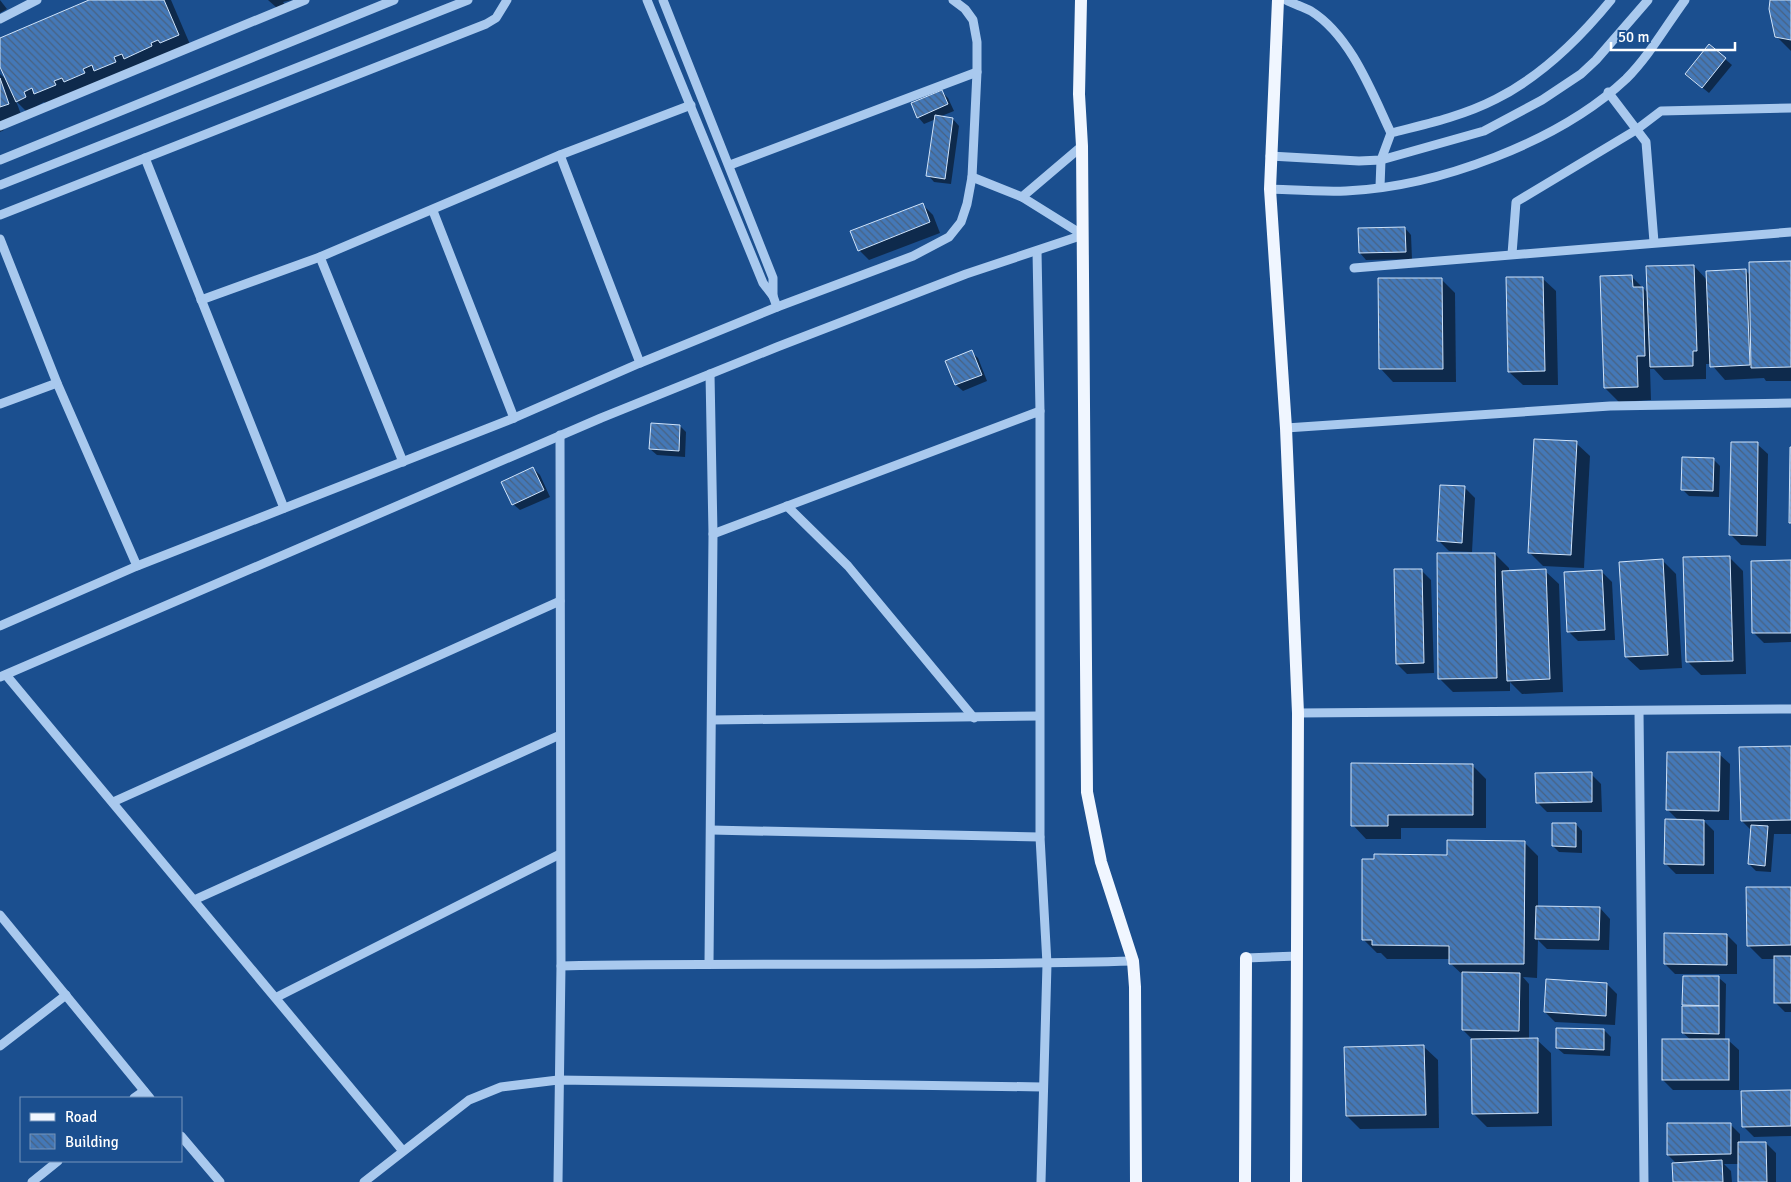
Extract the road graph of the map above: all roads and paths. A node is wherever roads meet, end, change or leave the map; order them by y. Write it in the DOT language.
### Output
graph roads {
  1 [pos="37,0"];
  2 [pos="305,0"];
  3 [pos="394,0"];
  4 [pos="468,0"];
  5 [pos="507,0"];
  6 [pos="647,0"];
  7 [pos="663,0"];
  8 [pos="953,0"];
  9 [pos="1080,0"];
  10 [pos="1278,0"];
  11 [pos="1286,0"];
  12 [pos="1611,0"];
  13 [pos="1648,0"];
  14 [pos="1685,0"];
  15 [pos="0,20"];
  16 [pos="977,72"];
  17 [pos="1608,92"];
  18 [pos="691,105"];
  19 [pos="1791,108"];
  20 [pos="0,126"];
  21 [pos="1636,130"];
  22 [pos="1391,133"];
  23 [pos="1082,146"];
  24 [pos="560,155"];
  25 [pos="1270,156"];
  26 [pos="145,158"];
  27 [pos="0,160"];
  28 [pos="1381,160"];
  29 [pos="730,165"];
  30 [pos="972,177"];
  31 [pos="0,185"];
  32 [pos="1380,187"];
  33 [pos="1270,189"];
  34 [pos="1022,197"];
  35 [pos="433,210"];
  36 [pos="0,215"];
  37 [pos="1791,232"];
  38 [pos="1083,235"];
  39 [pos="0,240"];
  40 [pos="1654,242"];
  41 [pos="1037,250"];
  42 [pos="1512,254"];
  43 [pos="320,258"];
  44 [pos="1354,268"];
  45 [pos="773,296"];
  46 [pos="201,300"];
  47 [pos="777,307"];
  48 [pos="640,363"];
  49 [pos="710,374"];
  50 [pos="57,384"];
  51 [pos="1791,403"];
  52 [pos="0,404"];
  53 [pos="1040,411"];
  54 [pos="514,418"];
  55 [pos="1286,428"];
  56 [pos="560,435"];
  57 [pos="403,462"];
  58 [pos="787,506"];
  59 [pos="284,508"];
  60 [pos="713,534"];
  61 [pos="136,566"];
  62 [pos="560,601"];
  63 [pos="0,626"];
  64 [pos="3,676"];
  65 [pos="1791,709"];
  66 [pos="1639,711"];
  67 [pos="1298,713"];
  68 [pos="1039,716"];
  69 [pos="974,718"];
  70 [pos="712,720"];
  71 [pos="560,735"];
  72 [pos="113,802"];
  73 [pos="711,830"];
  74 [pos="1040,837"];
  75 [pos="560,854"];
  76 [pos="194,900"];
  77 [pos="0,915"];
  78 [pos="1297,956"];
  79 [pos="1246,958"];
  80 [pos="1133,961"];
  81 [pos="709,963"];
  82 [pos="1047,964"];
  83 [pos="561,966"];
  84 [pos="66,995"];
  85 [pos="277,997"];
  86 [pos="0,1046"];
  87 [pos="558,1080"];
  88 [pos="1042,1087"];
  89 [pos="144,1091"];
  90 [pos="135,1097"];
  91 [pos="149,1097"];
  92 [pos="182,1137"];
  93 [pos="403,1151"];
  94 [pos="57,1162"];
  95 [pos="32,1182"];
  96 [pos="220,1182"];
  97 [pos="364,1182"];
  98 [pos="558,1182"];
  99 [pos="1041,1182"];
  100 [pos="1136,1182"];
  101 [pos="1245,1182"];
  102 [pos="1296,1182"];
  103 [pos="1644,1182"];
  1 -- 15 [label="street"];
  2 -- 20 [label="street"];
  3 -- 27 [label="street"];
  4 -- 31 [label="street"];
  5 -- 26 [label="street"];
  6 -- 18 [label="street"];
  7 -- 29 [label="street"];
  8 -- 16 [label="street"];
  9 -- 23 [label="main road"];
  10 -- 25 [label="main road"];
  11 -- 22 [label="street"];
  12 -- 22 [label="street"];
  13 -- 28 [label="street"];
  14 -- 17 [label="street"];
  16 -- 29 [label="street"];
  16 -- 30 [label="street"];
  17 -- 21 [label="street"];
  17 -- 32 [label="street"];
  18 -- 24 [label="street"];
  18 -- 45 [label="street"];
  19 -- 21 [label="street"];
  21 -- 40 [label="street"];
  21 -- 42 [label="street"];
  22 -- 28 [label="street"];
  23 -- 34 [label="street"];
  23 -- 38 [label="main road"];
  24 -- 35 [label="street"];
  24 -- 48 [label="street"];
  25 -- 28 [label="street"];
  25 -- 33 [label="main road"];
  26 -- 36 [label="street"];
  26 -- 46 [label="street"];
  28 -- 32 [label="street"];
  29 -- 45 [label="street"];
  30 -- 34 [label="street"];
  30 -- 47 [label="street"];
  32 -- 33 [label="street"];
  33 -- 55 [label="main road"];
  34 -- 38 [label="street"];
  35 -- 43 [label="street"];
  35 -- 54 [label="street"];
  37 -- 40 [label="street"];
  38 -- 41 [label="street"];
  38 -- 80 [label="main road"];
  39 -- 50 [label="street"];
  40 -- 42 [label="street"];
  41 -- 49 [label="street"];
  41 -- 53 [label="street"];
  42 -- 44 [label="street"];
  43 -- 46 [label="street"];
  43 -- 57 [label="street"];
  45 -- 47 [label="street"];
  46 -- 59 [label="street"];
  47 -- 48 [label="street"];
  48 -- 54 [label="street"];
  49 -- 56 [label="street"];
  49 -- 60 [label="street"];
  50 -- 52 [label="street"];
  50 -- 61 [label="street"];
  51 -- 55 [label="street"];
  53 -- 58 [label="street"];
  53 -- 68 [label="street"];
  54 -- 57 [label="street"];
  55 -- 67 [label="main road"];
  56 -- 62 [label="street"];
  56 -- 64 [label="street"];
  57 -- 59 [label="street"];
  58 -- 60 [label="street"];
  58 -- 69 [label="street"];
  59 -- 61 [label="street"];
  60 -- 70 [label="street"];
  61 -- 63 [label="street"];
  62 -- 71 [label="street"];
  62 -- 72 [label="street"];
  64 -- 72 [label="street"];
  65 -- 66 [label="street"];
  66 -- 67 [label="street"];
  66 -- 103 [label="street"];
  67 -- 78 [label="main road"];
  68 -- 69 [label="street"];
  68 -- 74 [label="street"];
  69 -- 70 [label="street"];
  70 -- 73 [label="street"];
  71 -- 75 [label="street"];
  71 -- 76 [label="street"];
  72 -- 76 [label="street"];
  73 -- 74 [label="street"];
  73 -- 81 [label="street"];
  74 -- 82 [label="street"];
  75 -- 83 [label="street"];
  75 -- 85 [label="street"];
  76 -- 85 [label="street"];
  77 -- 84 [label="street"];
  78 -- 79 [label="street"];
  78 -- 102 [label="main road"];
  79 -- 101 [label="main road"];
  80 -- 82 [label="street"];
  80 -- 100 [label="main road"];
  81 -- 82 [label="street"];
  81 -- 83 [label="street"];
  82 -- 88 [label="street"];
  83 -- 87 [label="street"];
  84 -- 86 [label="street"];
  84 -- 89 [label="street"];
  85 -- 93 [label="street"];
  87 -- 88 [label="street"];
  87 -- 93 [label="street"];
  87 -- 98 [label="street"];
  88 -- 99 [label="street"];
  89 -- 90 [label="street"];
  89 -- 91 [label="street"];
  92 -- 96 [label="street"];
  93 -- 97 [label="street"];
  94 -- 95 [label="street"];
}
